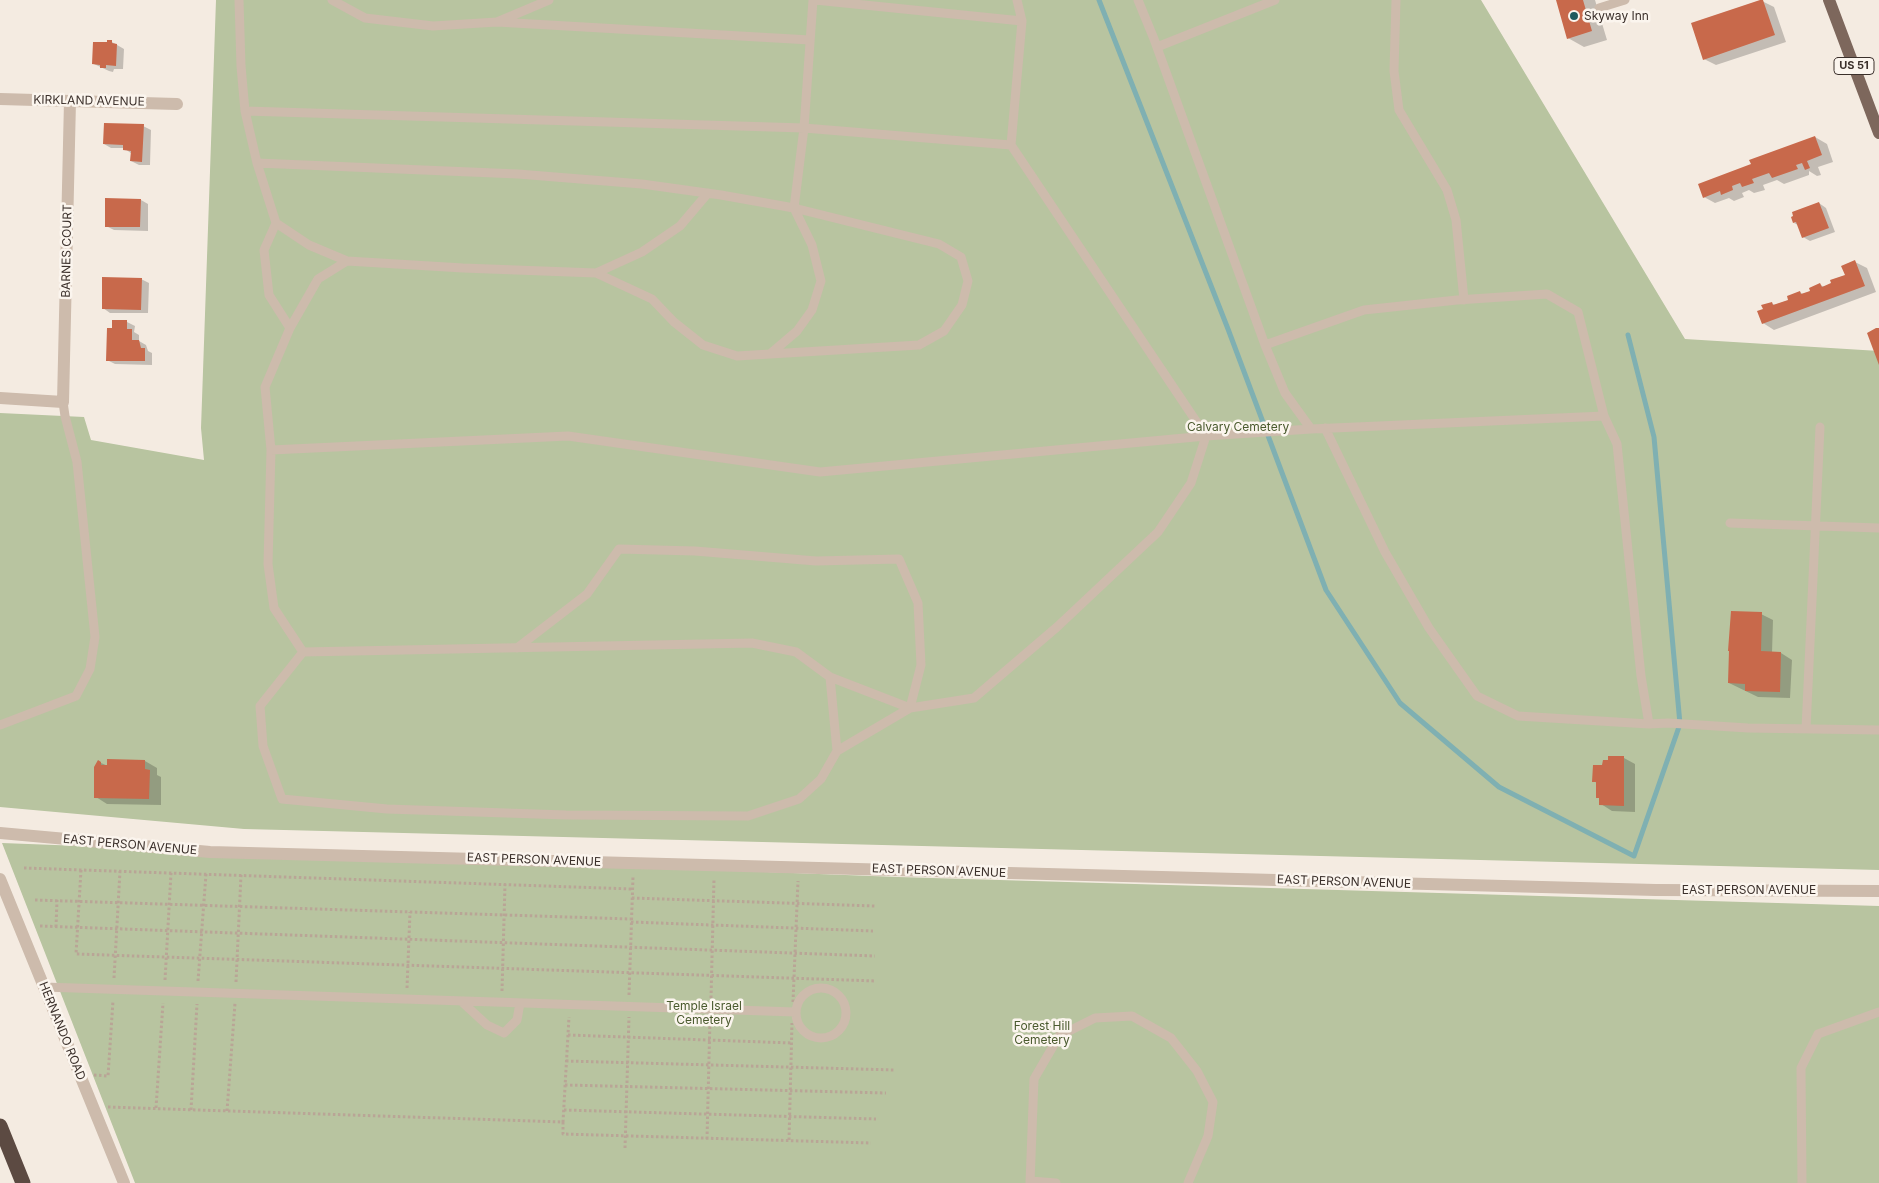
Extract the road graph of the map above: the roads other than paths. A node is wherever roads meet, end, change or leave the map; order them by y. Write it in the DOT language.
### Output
graph roads {
  1 [pos="239,0"];
  2 [pos="332,0"];
  3 [pos="549,0"];
  4 [pos="814,0"];
  5 [pos="1017,0"];
  6 [pos="1138,0"];
  7 [pos="1275,0"];
  8 [pos="1396,0"];
  9 [pos="1626,0"];
  10 [pos="1828,0"];
  11 [pos="1598,8"];
  12 [pos="1022,21"];
  13 [pos="497,22"];
  14 [pos="810,40"];
  15 [pos="1157,47"];
  16 [pos="0,99"];
  17 [pos="70,101"];
  18 [pos="177,104"];
  19 [pos="246,111"];
  20 [pos="804,128"];
  21 [pos="1879,133"];
  22 [pos="1011,145"];
  23 [pos="257,163"];
  24 [pos="708,193"];
  25 [pos="794,208"];
  26 [pos="276,222"];
  27 [pos="347,261"];
  28 [pos="596,273"];
  29 [pos="1464,300"];
  30 [pos="290,328"];
  31 [pos="1266,346"];
  32 [pos="770,354"];
  33 [pos="0,398"];
  34 [pos="63,402"];
  35 [pos="1604,416"];
  36 [pos="1820,426"];
  37 [pos="1325,428"];
  38 [pos="1311,429"];
  39 [pos="1206,436"];
  40 [pos="271,450"];
  41 [pos="1730,523"];
  42 [pos="1816,526"];
  43 [pos="1879,528"];
  44 [pos="517,648"];
  45 [pos="303,652"];
  46 [pos="830,677"];
  47 [pos="910,708"];
  48 [pos="1649,724"];
  49 [pos="0,725"];
  50 [pos="1806,729"];
  51 [pos="1879,730"];
  52 [pos="837,751"];
  53 [pos="0,833"];
  54 [pos="0,879"];
  55 [pos="1879,891"];
  56 [pos="44,987"];
  57 [pos="461,1001"];
  58 [pos="520,1003"];
  59 [pos="794,1012"];
  60 [pos="1879,1012"];
  61 [pos="0,1126"];
  62 [pos="1030,1182"];
  63 [pos="23,1183"];
  64 [pos="124,1183"];
  65 [pos="1056,1183"];
  66 [pos="1188,1183"];
  67 [pos="1802,1183"];
  1 -- 19 [label="lane"];
  2 -- 13 [label="lane"];
  3 -- 13 [label="lane"];
  4 -- 12 [label="lane"];
  4 -- 14 [label="lane"];
  5 -- 12 [label="lane"];
  6 -- 15 [label="lane"];
  7 -- 15 [label="lane"];
  8 -- 29 [label="lane"];
  9 -- 11 [label="lane"];
  10 -- 21 [label="main road, US 51"];
  12 -- 22 [label="lane"];
  13 -- 14 [label="lane"];
  14 -- 20 [label="lane"];
  15 -- 31 [label="lane"];
  16 -- 17 [label="street, KIRKLAND AVENUE"];
  17 -- 18 [label="street, KIRKLAND AVENUE"];
  17 -- 34 [label="street, BARNES COURT"];
  19 -- 20 [label="lane"];
  19 -- 23 [label="lane"];
  20 -- 22 [label="lane"];
  20 -- 25 [label="lane"];
  22 -- 39 [label="lane"];
  23 -- 24 [label="lane"];
  23 -- 26 [label="lane"];
  24 -- 25 [label="lane"];
  24 -- 28 [label="lane"];
  25 -- 32 [label="lane"];
  25 -- 32 [label="lane"];
  26 -- 27 [label="lane"];
  26 -- 30 [label="lane"];
  27 -- 28 [label="lane"];
  27 -- 30 [label="lane"];
  28 -- 32 [label="lane"];
  29 -- 31 [label="lane"];
  29 -- 35 [label="lane"];
  30 -- 40 [label="lane"];
  31 -- 38 [label="lane"];
  33 -- 34 [label="street"];
  34 -- 49 [label="lane"];
  35 -- 37 [label="lane"];
  35 -- 48 [label="lane"];
  36 -- 42 [label="lane"];
  37 -- 38 [label="lane"];
  37 -- 48 [label="lane"];
  38 -- 39 [label="lane"];
  39 -- 40 [label="lane"];
  39 -- 47 [label="lane"];
  40 -- 45 [label="lane"];
  41 -- 42 [label="lane"];
  42 -- 43 [label="lane"];
  42 -- 50 [label="lane"];
  44 -- 45 [label="lane"];
  44 -- 46 [label="lane"];
  44 -- 47 [label="lane"];
  45 -- 52 [label="lane"];
  46 -- 47 [label="lane"];
  46 -- 52 [label="lane"];
  47 -- 52 [label="lane"];
  48 -- 50 [label="lane"];
  50 -- 51 [label="lane"];
  53 -- 55 [label="street, EAST PERSON AVENUE"];
  54 -- 56 [label="street, HERNANDO ROAD"];
  56 -- 57 [label="lane"];
  56 -- 64 [label="street, HERNANDO ROAD"];
  57 -- 58 [label="lane"];
  57 -- 58 [label="lane"];
  58 -- 59 [label="lane"];
  59 -- 59 [label="lane"];
  60 -- 67 [label="lane"];
  61 -- 63 [label="highway"];
  62 -- 65 [label="lane"];
  62 -- 66 [label="lane"];
}
